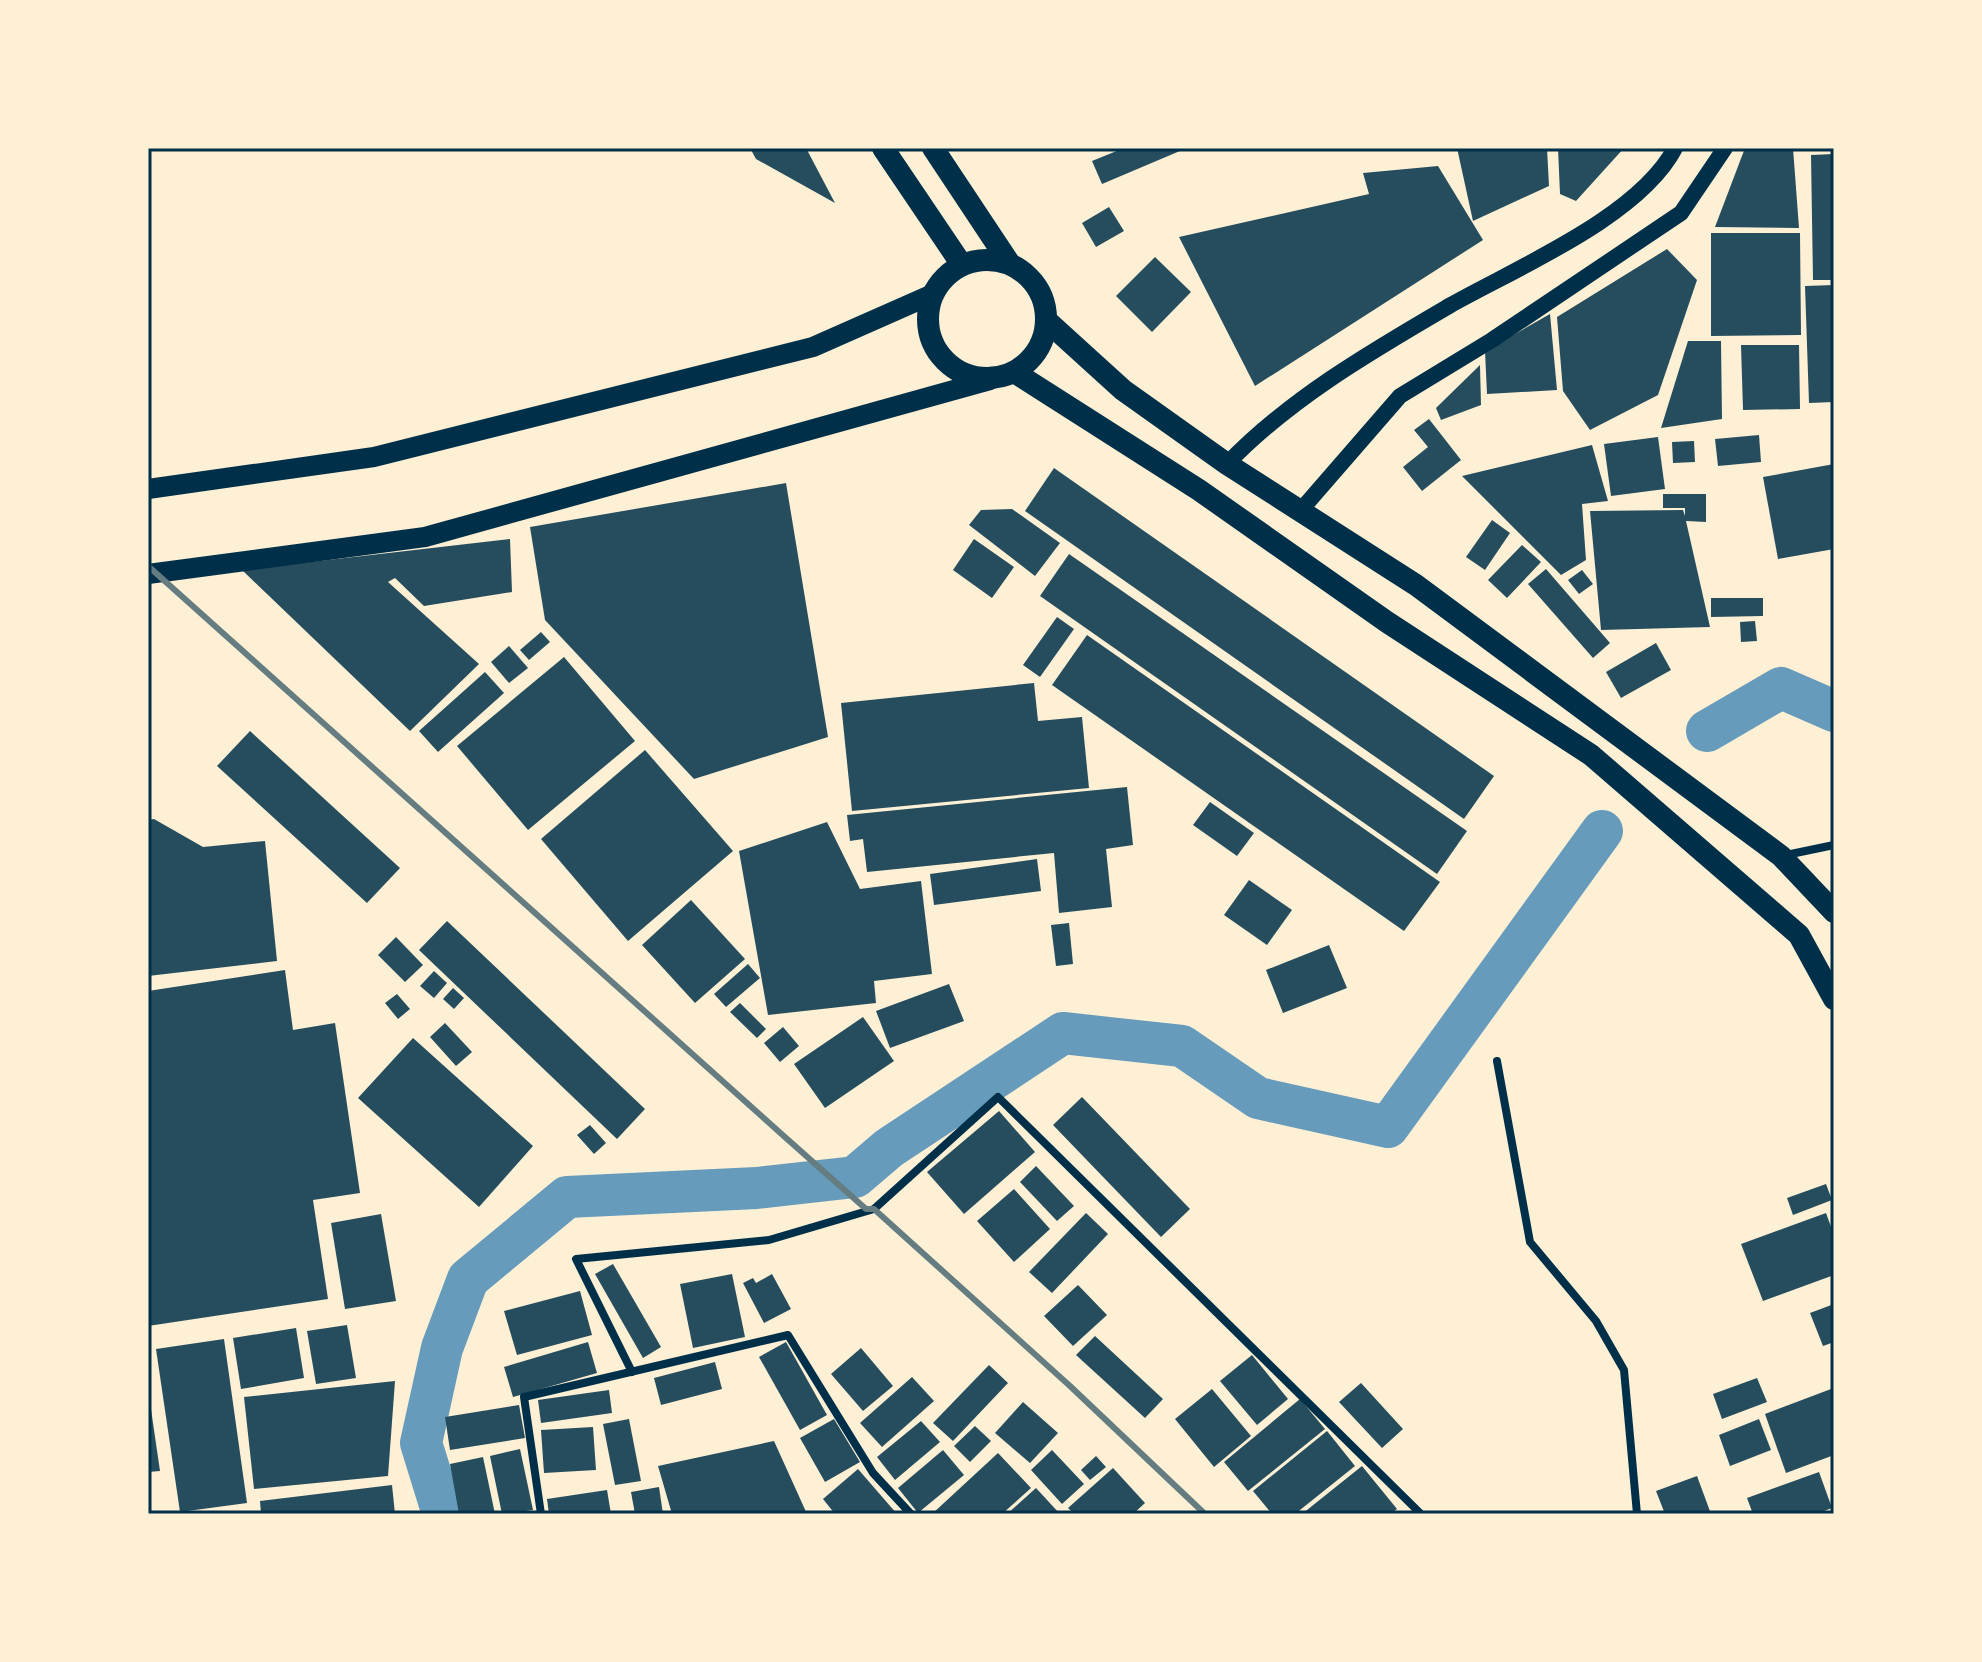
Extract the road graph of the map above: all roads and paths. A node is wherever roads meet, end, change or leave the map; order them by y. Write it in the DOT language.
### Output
graph roads {
  1 [pos="883,148"];
  2 [pos="933,148"];
  3 [pos="1675,148"];
  4 [pos="1725,148"];
  5 [pos="1010,264"];
  6 [pos="962,265"];
  7 [pos="933,294"];
  8 [pos="1047,321"];
  9 [pos="1014,372"];
  10 [pos="990,380"];
  11 [pos="1227,464"];
  12 [pos="148,489"];
  13 [pos="1301,510"];
  14 [pos="148,574"];
  15 [pos="1834,845"];
  16 [pos="1781,856"];
  17 [pos="1834,912"];
  18 [pos="1834,999"];
  19 [pos="1497,1061"];
  20 [pos="632,1372"];
  21 [pos="541,1514"];
  22 [pos="911,1514"];
  23 [pos="1421,1514"];
  24 [pos="1637,1514"];
  1 -- 6 [label="highway"];
  2 -- 5 [label="highway"];
  3 -- 11 [label="main road"];
  4 -- 13 [label="main road"];
  5 -- 6 [label="highway"];
  5 -- 8 [label="highway"];
  6 -- 7 [label="highway"];
  7 -- 10 [label="highway"];
  7 -- 12 [label="main road"];
  8 -- 9 [label="highway"];
  8 -- 11 [label="highway"];
  9 -- 10 [label="highway"];
  9 -- 18 [label="highway"];
  10 -- 14 [label="main road"];
  11 -- 13 [label="highway"];
  13 -- 16 [label="highway"];
  15 -- 16 [label="street"];
  16 -- 17 [label="highway"];
  19 -- 24 [label="street"];
  20 -- 21 [label="street"];
  20 -- 22 [label="street"];
  20 -- 23 [label="street"];
}
